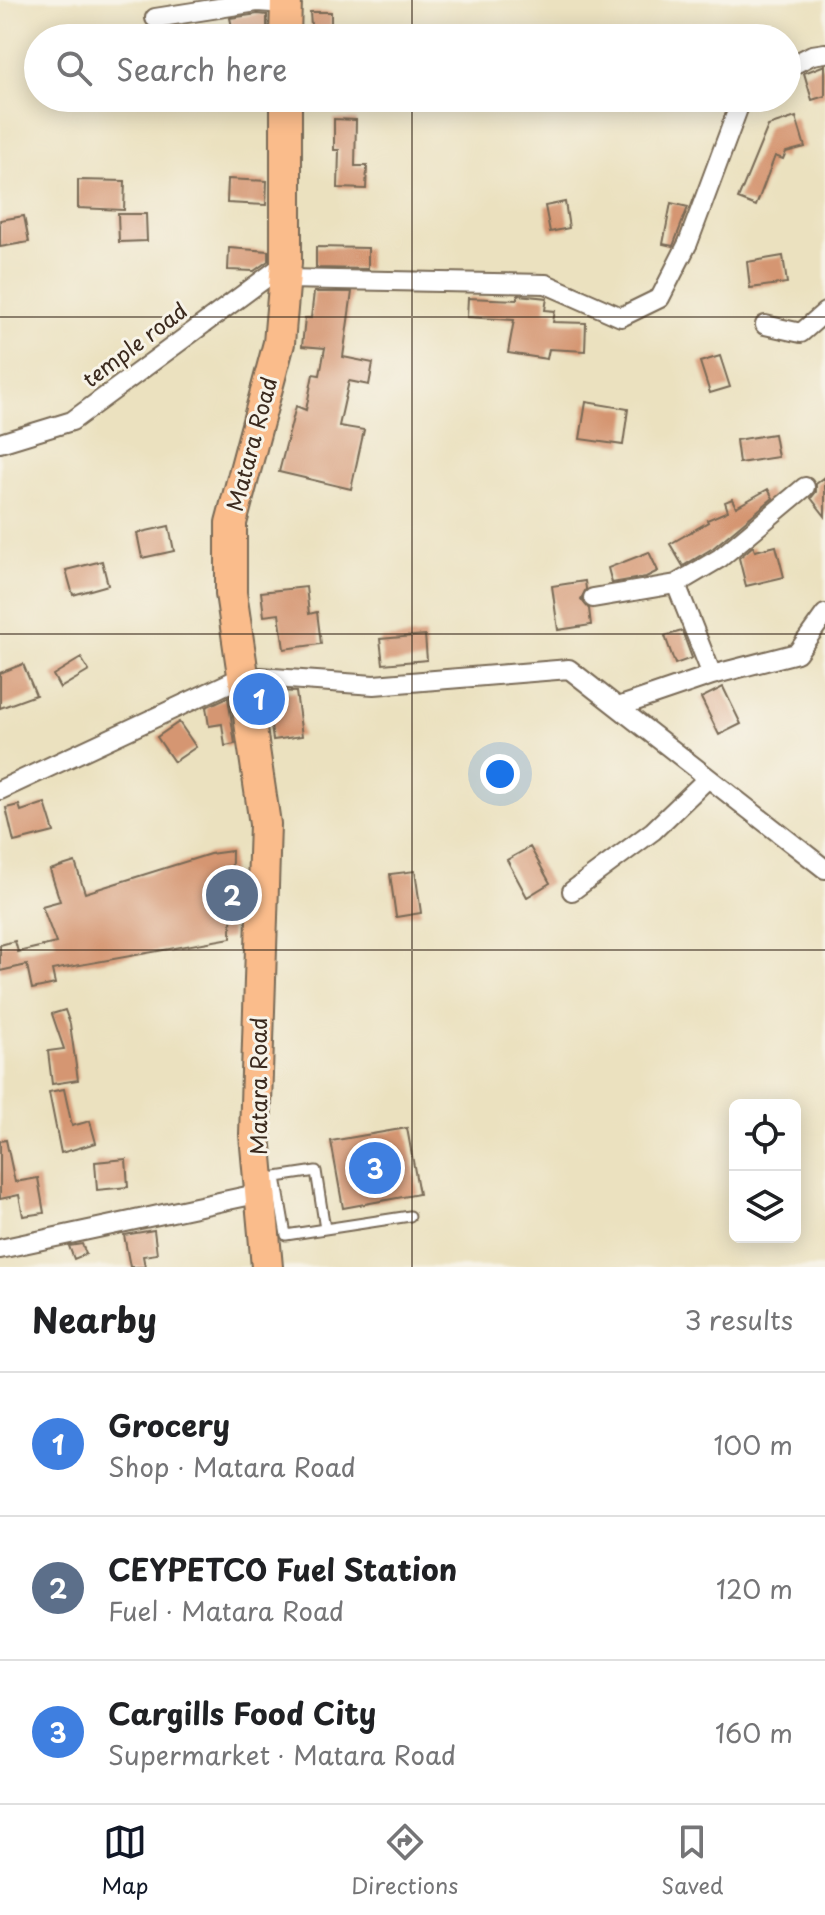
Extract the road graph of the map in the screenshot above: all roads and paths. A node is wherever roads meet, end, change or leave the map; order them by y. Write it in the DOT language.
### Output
graph roads {
  1 [pos="286,2"];
  2 [pos="155,18"];
  3 [pos="285,24"];
  4 [pos="825,53"];
  5 [pos="801,61"];
  6 [pos="286,112"];
  7 [pos="737,112"];
  8 [pos="286,271"];
  9 [pos="825,312"];
  10 [pos="765,325"];
  11 [pos="0,443"];
  12 [pos="805,487"];
  13 [pos="676,584"];
  14 [pos="593,598"];
  15 [pos="825,614"];
  16 [pos="712,675"];
  17 [pos="244,676"];
  18 [pos="618,707"];
  19 [pos="707,779"];
  20 [pos="0,790"];
  21 [pos="825,869"];
  22 [pos="572,891"];
  23 [pos="266,1183"];
  24 [pos="410,1216"];
  25 [pos="325,1229"];
  26 [pos="0,1249"];
  27 [pos="267,1267"];
  1 -- 2 [label="street"];
  1 -- 3 [label="highway"];
  4 -- 5 [label="street"];
  6 -- 8 [label="highway, Matara Road"];
  7 -- 8 [label="street"];
  8 -- 11 [label="street, temple road"];
  8 -- 17 [label="highway, Matara Road"];
  9 -- 10 [label="street"];
  12 -- 13 [label="street"];
  13 -- 14 [label="street"];
  13 -- 16 [label="street"];
  15 -- 16 [label="street"];
  16 -- 18 [label="street"];
  17 -- 18 [label="street"];
  17 -- 20 [label="street"];
  17 -- 23 [label="highway, Matara Road"];
  18 -- 19 [label="street"];
  19 -- 21 [label="street"];
  19 -- 22 [label="street"];
  23 -- 25 [label="lane"];
  23 -- 25 [label="lane"];
  23 -- 26 [label="street"];
  23 -- 27 [label="highway, Matara Road"];
  24 -- 25 [label="lane"];
}
